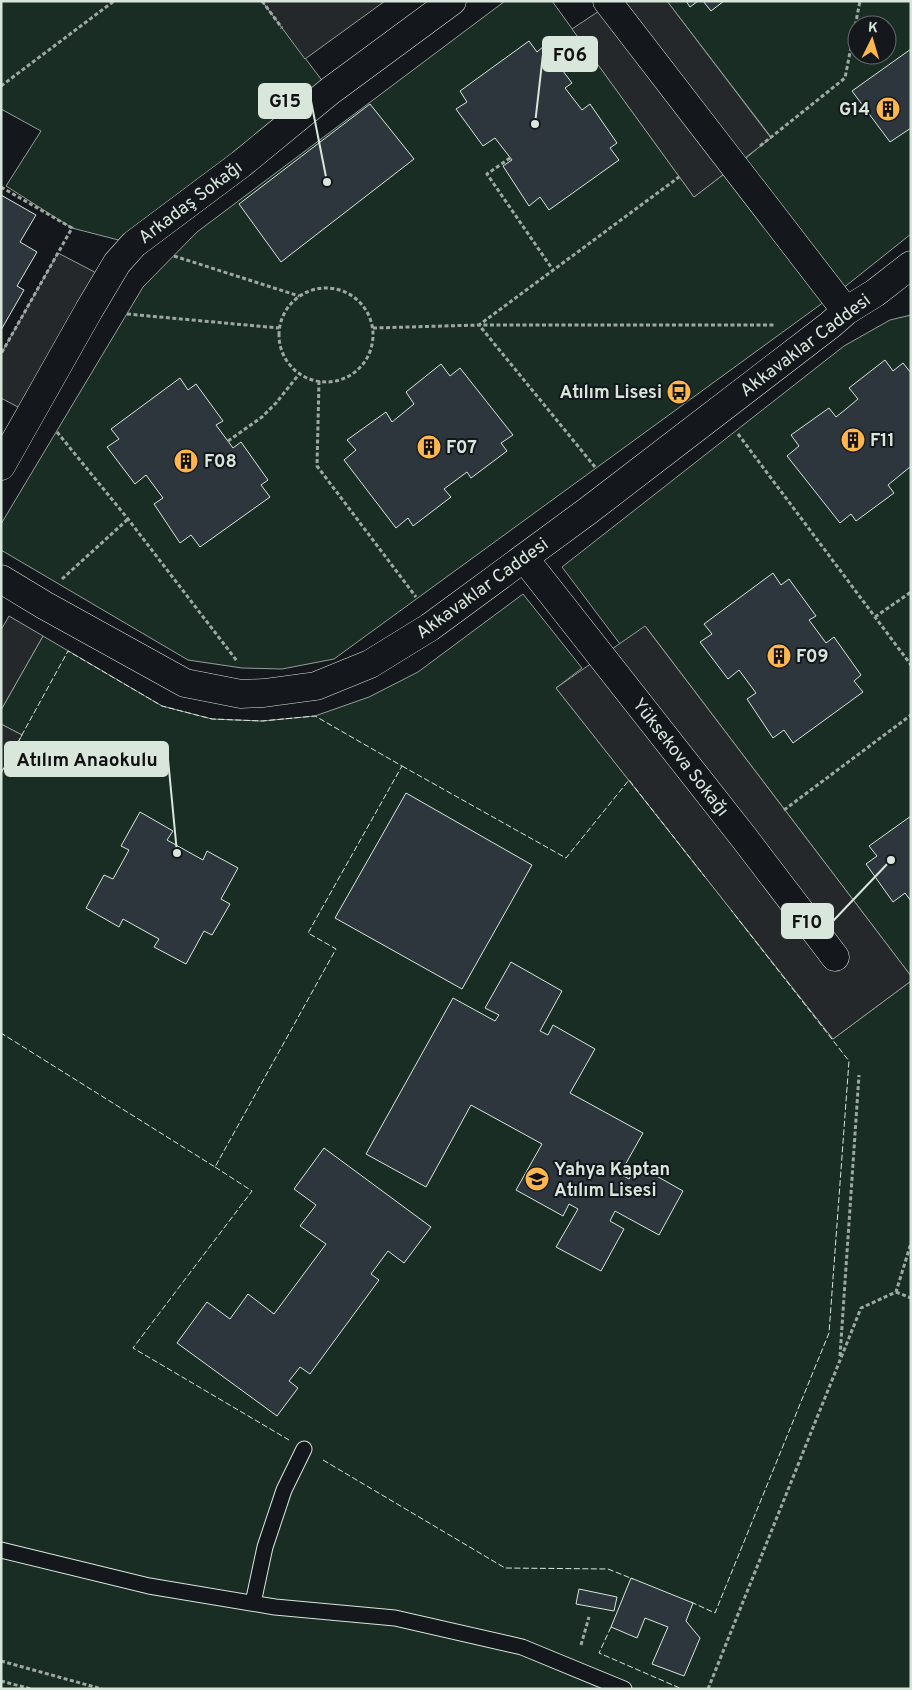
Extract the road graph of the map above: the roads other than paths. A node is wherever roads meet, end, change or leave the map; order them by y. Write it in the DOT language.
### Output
graph roads {
  1 [pos="452,1"];
  2 [pos="611,5"];
  3 [pos="911,265"];
  4 [pos="911,287"];
  5 [pos="875,293"];
  6 [pos="846,310"];
  7 [pos="1,466"];
  8 [pos="524,558"];
  9 [pos="1,579"];
  10 [pos="835,957"];
  11 [pos="304,1449"];
  12 [pos="1,1550"];
  13 [pos="253,1603"];
  14 [pos="624,1689"];
  1 -- 7 [label="street, Arkadaş Sokağı"];
  2 -- 6 [label="street"];
  3 -- 5 [label="street, Akkavaklar Caddesi"];
  4 -- 5 [label="street"];
  5 -- 6 [label="street, Akkavaklar Caddesi"];
  6 -- 8 [label="street, Akkavaklar Caddesi"];
  8 -- 9 [label="street, Akkavaklar Caddesi"];
  8 -- 10 [label="street, Yüksekova Sokağı"];
  11 -- 13 [label="lane"];
  12 -- 13 [label="lane"];
  13 -- 14 [label="lane"];
}
